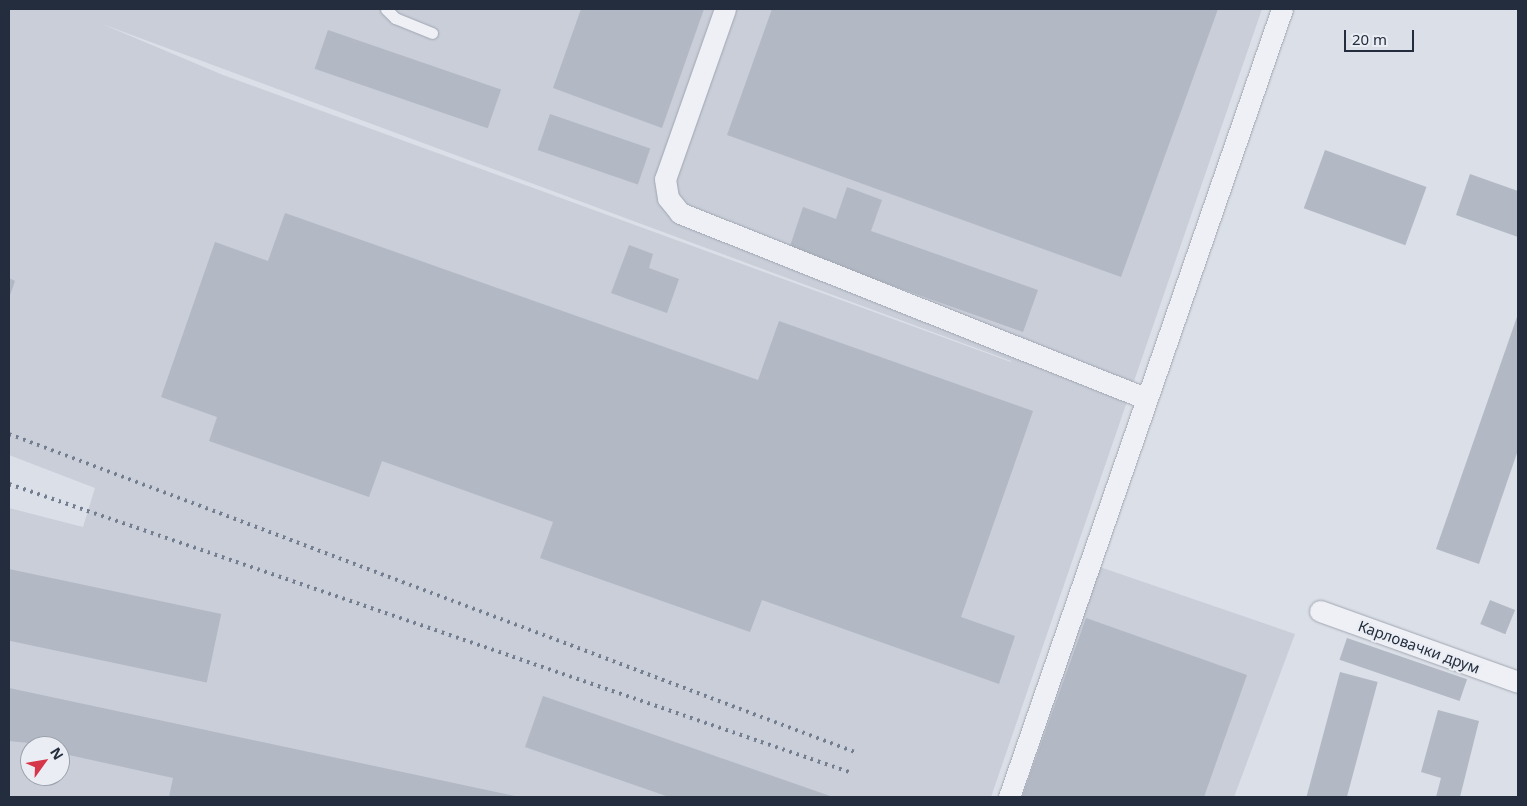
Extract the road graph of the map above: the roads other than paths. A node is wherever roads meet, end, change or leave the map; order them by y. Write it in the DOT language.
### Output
graph roads {
  1 [pos="386,9"];
  2 [pos="725,9"];
  3 [pos="1282,9"];
  4 [pos="432,33"];
  5 [pos="1145,398"];
  6 [pos="1320,611"];
  7 [pos="1518,682"];
  8 [pos="1009,797"];
  1 -- 4 [label="lane"];
  2 -- 5 [label="street"];
  3 -- 5 [label="street"];
  5 -- 8 [label="street"];
  6 -- 7 [label="street, Карловачки друм"];
}
